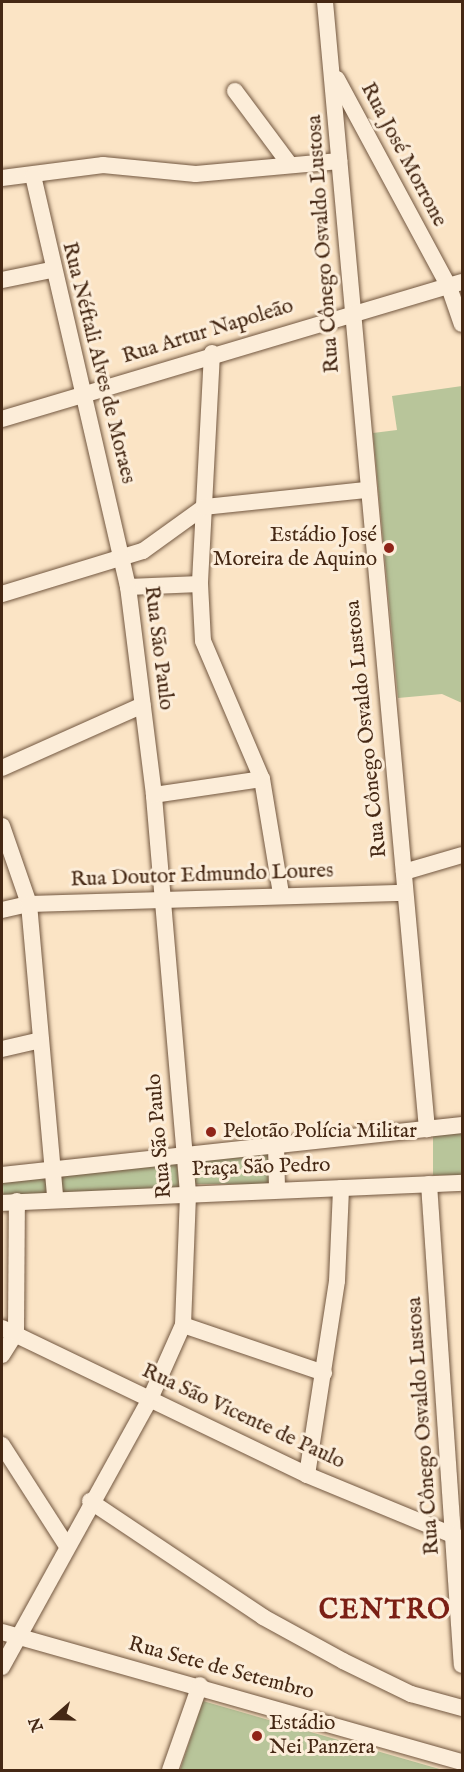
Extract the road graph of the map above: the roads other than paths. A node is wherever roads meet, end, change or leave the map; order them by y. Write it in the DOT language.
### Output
graph roads {
  1 [pos="325,2"];
  2 [pos="333,73"];
  3 [pos="235,91"];
  4 [pos="339,161"];
  5 [pos="288,162"];
  6 [pos="33,177"];
  7 [pos="2,178"];
  8 [pos="51,270"];
  9 [pos="2,280"];
  10 [pos="456,284"];
  11 [pos="351,313"];
  12 [pos="462,324"];
  13 [pos="212,353"];
  14 [pos="83,394"];
  15 [pos="2,419"];
  16 [pos="367,490"];
  17 [pos="204,507"];
  18 [pos="123,559"];
  19 [pos="200,584"];
  20 [pos="128,587"];
  21 [pos="2,594"];
  22 [pos="143,705"];
  23 [pos="2,768"];
  24 [pos="262,779"];
  25 [pos="154,795"];
  26 [pos="2,826"];
  27 [pos="462,855"];
  28 [pos="404,872"];
  29 [pos="405,893"];
  30 [pos="281,894"];
  31 [pos="161,902"];
  32 [pos="29,904"];
  33 [pos="2,910"];
  34 [pos="41,1040"];
  35 [pos="2,1049"];
  36 [pos="462,1125"];
  37 [pos="427,1129"];
  38 [pos="276,1143"];
  39 [pos="185,1155"];
  40 [pos="52,1168"];
  41 [pos="2,1175"];
  42 [pos="462,1183"];
  43 [pos="429,1184"];
  44 [pos="342,1188"];
  45 [pos="277,1189"];
  46 [pos="188,1193"];
  47 [pos="55,1198"];
  48 [pos="9,1202"];
  49 [pos="183,1325"];
  50 [pos="9,1330"];
  51 [pos="2,1355"];
  52 [pos="324,1373"];
  53 [pos="150,1399"];
  54 [pos="2,1445"];
  55 [pos="307,1475"];
  56 [pos="90,1501"];
  57 [pos="459,1536"];
  58 [pos="65,1543"];
  59 [pos="2,1632"];
  60 [pos="21,1638"];
  61 [pos="462,1665"];
  62 [pos="2,1667"];
  63 [pos="200,1685"];
  64 [pos="462,1708"];
  65 [pos="462,1762"];
  66 [pos="170,1770"];
  67 [pos="460,1770"];
  1 -- 2 [label="street, Rua Cônego Osvaldo Lustosa"];
  2 -- 4 [label="street, Rua Cônego Osvaldo Lustosa"];
  2 -- 10 [label="street, Rua José Morrone"];
  3 -- 5 [label="street"];
  4 -- 5 [label="street"];
  4 -- 11 [label="street, Rua Cônego Osvaldo Lustosa"];
  5 -- 6 [label="street"];
  6 -- 7 [label="street"];
  6 -- 8 [label="street, Rua Néftali Alves de Moraes"];
  8 -- 9 [label="street"];
  8 -- 14 [label="street, Rua Néftali Alves de Moraes"];
  10 -- 11 [label="street, Rua Artur Napoleão"];
  10 -- 12 [label="street, Rua José Morrone"];
  11 -- 13 [label="street, Rua Artur Napoleão"];
  11 -- 16 [label="street, Rua Cônego Osvaldo Lustosa"];
  13 -- 14 [label="street, Rua Artur Napoleão"];
  13 -- 17 [label="street"];
  14 -- 15 [label="street, Rua Artur Napoleão"];
  14 -- 18 [label="street, Rua Néftali Alves de Moraes"];
  16 -- 17 [label="street"];
  16 -- 28 [label="street, Rua Cônego Osvaldo Lustosa"];
  17 -- 18 [label="street"];
  17 -- 19 [label="street"];
  18 -- 20 [label="street, Rua São Paulo"];
  18 -- 21 [label="street"];
  19 -- 20 [label="street"];
  19 -- 24 [label="street"];
  20 -- 22 [label="street, Rua São Paulo"];
  22 -- 23 [label="street"];
  22 -- 25 [label="street, Rua São Paulo"];
  24 -- 25 [label="street"];
  24 -- 30 [label="street"];
  25 -- 31 [label="street, Rua São Paulo"];
  26 -- 32 [label="street"];
  27 -- 28 [label="street"];
  28 -- 29 [label="street, Rua Cônego Osvaldo Lustosa"];
  29 -- 30 [label="street, Rua Doutor Edmundo Loures"];
  29 -- 37 [label="street, Rua Cônego Osvaldo Lustosa"];
  30 -- 31 [label="street, Rua Doutor Edmundo Loures"];
  31 -- 32 [label="street, Rua Doutor Edmundo Loures"];
  31 -- 39 [label="street, Rua São Paulo"];
  32 -- 33 [label="street, Rua Doutor Edmundo Loures"];
  32 -- 34 [label="street"];
  34 -- 35 [label="street"];
  34 -- 40 [label="street"];
  36 -- 37 [label="street"];
  37 -- 38 [label="street"];
  38 -- 39 [label="street"];
  38 -- 45 [label="street"];
  39 -- 40 [label="street"];
  39 -- 46 [label="street, Rua São Paulo"];
  40 -- 41 [label="street"];
  40 -- 47 [label="street"];
  42 -- 43 [label="street, Praça São Pedro"];
  43 -- 44 [label="street, Praça São Pedro"];
  43 -- 57 [label="street, Rua Cônego Osvaldo Lustosa"];
  44 -- 45 [label="street, Praça São Pedro"];
  44 -- 52 [label="street"];
  45 -- 46 [label="street, Praça São Pedro"];
  46 -- 47 [label="street, Praça São Pedro"];
  46 -- 49 [label="street, Rua São Paulo"];
  47 -- 48 [label="street, Praça São Pedro"];
  48 -- 50 [label="street"];
  49 -- 52 [label="street"];
  49 -- 53 [label="street, Rua São Paulo"];
  50 -- 51 [label="street"];
  50 -- 53 [label="street, Rua São Vicente de Paulo"];
  52 -- 55 [label="street"];
  53 -- 55 [label="street, Rua São Vicente de Paulo"];
  53 -- 56 [label="street, Rua São Paulo"];
  54 -- 58 [label="street"];
  55 -- 57 [label="street, Rua São Vicente de Paulo"];
  56 -- 58 [label="street, Rua São Paulo"];
  56 -- 64 [label="street"];
  57 -- 61 [label="street, Rua Cônego Osvaldo Lustosa"];
  58 -- 60 [label="street, Rua São Paulo"];
  59 -- 60 [label="street, Rua Sete de Setembro"];
  60 -- 62 [label="street, Rua São Paulo"];
  60 -- 63 [label="street, Rua Sete de Setembro"];
  63 -- 65 [label="street, Rua Sete de Setembro"];
  63 -- 66 [label="street"];
  65 -- 67 [label="street"];
}
